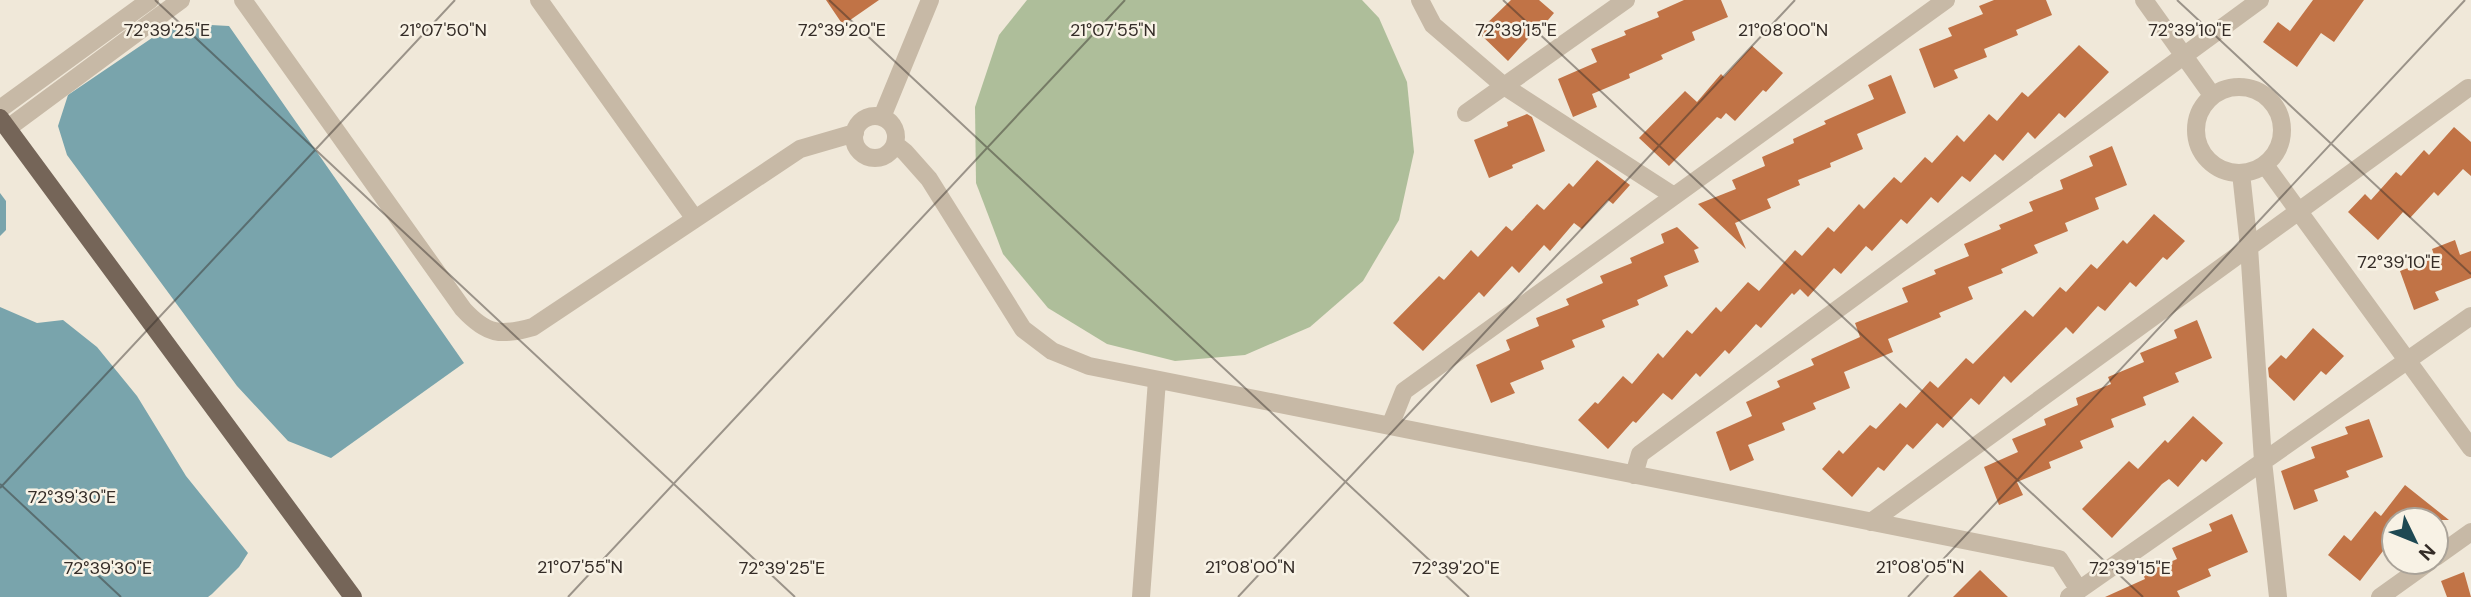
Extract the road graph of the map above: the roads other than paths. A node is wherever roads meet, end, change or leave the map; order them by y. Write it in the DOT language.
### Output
graph roads {
  1 [pos="150,0"];
  2 [pos="180,0"];
  3 [pos="243,0"];
  4 [pos="540,0"];
  5 [pos="930,0"];
  6 [pos="1420,0"];
  7 [pos="1626,0"];
  8 [pos="1947,0"];
  9 [pos="2144,0"];
  10 [pos="2260,0"];
  11 [pos="2183,55"];
  12 [pos="1504,86"];
  13 [pos="2468,88"];
  14 [pos="2212,96"];
  15 [pos="0,109"];
  16 [pos="1466,113"];
  17 [pos="882,117"];
  18 [pos="4,123"];
  19 [pos="855,133"];
  20 [pos="895,144"];
  21 [pos="2265,165"];
  22 [pos="2241,173"];
  23 [pos="1674,196"];
  24 [pos="2299,211"];
  25 [pos="695,219"];
  26 [pos="2249,247"];
  27 [pos="2471,316"];
  28 [pos="2407,360"];
  29 [pos="1157,380"];
  30 [pos="1390,426"];
  31 [pos="2471,448"];
  32 [pos="2263,461"];
  33 [pos="1634,475"];
  34 [pos="1871,522"];
  35 [pos="2471,531"];
  36 [pos="2450,547"];
  37 [pos="2409,576"];
  38 [pos="2075,594"];
  39 [pos="353,597"];
  40 [pos="1141,597"];
  41 [pos="2278,597"];
  42 [pos="2380,597"];
  1 -- 15 [label="street"];
  2 -- 18 [label="street"];
  3 -- 25 [label="street"];
  4 -- 25 [label="street"];
  5 -- 17 [label="street"];
  6 -- 12 [label="street"];
  7 -- 12 [label="street"];
  8 -- 23 [label="street"];
  9 -- 11 [label="street"];
  10 -- 11 [label="street"];
  11 -- 14 [label="street"];
  11 -- 33 [label="street"];
  12 -- 16 [label="street"];
  12 -- 23 [label="street"];
  13 -- 24 [label="street"];
  14 -- 21 [label="street"];
  14 -- 22 [label="street"];
  17 -- 19 [label="street"];
  17 -- 20 [label="street"];
  18 -- 39 [label="main road"];
  19 -- 20 [label="street"];
  19 -- 25 [label="street"];
  20 -- 29 [label="street"];
  21 -- 22 [label="street"];
  21 -- 24 [label="street"];
  22 -- 26 [label="street"];
  23 -- 30 [label="street"];
  24 -- 26 [label="street"];
  24 -- 28 [label="street"];
  26 -- 32 [label="street"];
  26 -- 34 [label="street"];
  27 -- 28 [label="street"];
  28 -- 31 [label="street"];
  28 -- 32 [label="street"];
  29 -- 30 [label="street"];
  29 -- 40 [label="street"];
  30 -- 33 [label="street"];
  32 -- 38 [label="street"];
  32 -- 41 [label="street"];
  33 -- 34 [label="street"];
  34 -- 38 [label="street"];
  35 -- 36 [label="street"];
  37 -- 42 [label="street"];
}
